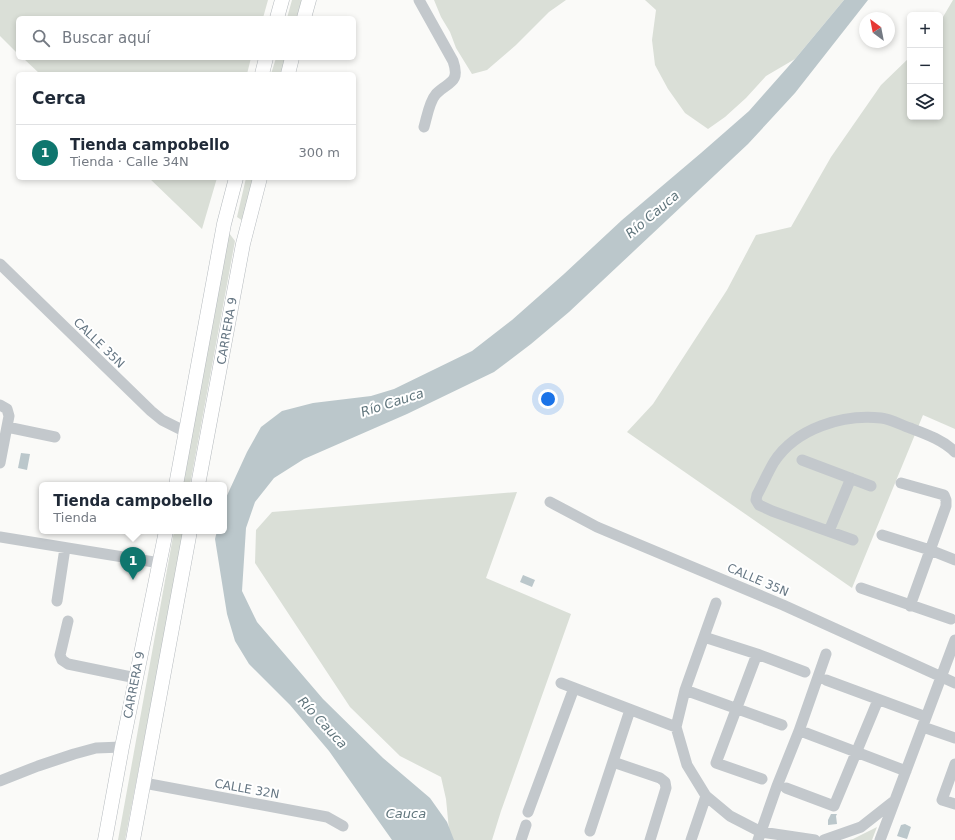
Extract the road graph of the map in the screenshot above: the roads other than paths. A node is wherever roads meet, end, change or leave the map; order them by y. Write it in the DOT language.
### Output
graph roads {
  1 [pos="282,0"];
  2 [pos="309,0"];
  3 [pos="419,0"];
  4 [pos="278,16"];
  5 [pos="305,16"];
  6 [pos="266,60"];
  7 [pos="292,60"];
  8 [pos="262,72"];
  9 [pos="288,72"];
  10 [pos="424,127"];
  11 [pos="235,180"];
  12 [pos="259,180"];
  13 [pos="224,224"];
  14 [pos="243,244"];
  15 [pos="0,264"];
  16 [pos="4,407"];
  17 [pos="7,427"];
  18 [pos="186,432"];
  19 [pos="56,437"];
  20 [pos="955,452"];
  21 [pos="802,460"];
  22 [pos="0,463"];
  23 [pos="851,478"];
  24 [pos="177,482"];
  25 [pos="199,482"];
  26 [pos="902,482"];
  27 [pos="872,486"];
  28 [pos="550,502"];
  29 [pos="829,532"];
  30 [pos="165,534"];
  31 [pos="189,534"];
  32 [pos="882,535"];
  33 [pos="0,537"];
  34 [pos="853,540"];
  35 [pos="65,548"];
  36 [pos="930,550"];
  37 [pos="955,560"];
  38 [pos="160,563"];
  39 [pos="861,588"];
  40 [pos="57,601"];
  41 [pos="716,603"];
  42 [pos="910,606"];
  43 [pos="951,619"];
  44 [pos="68,621"];
  45 [pos="704,637"];
  46 [pos="955,640"];
  47 [pos="757,654"];
  48 [pos="826,654"];
  49 [pos="805,672"];
  50 [pos="941,677"];
  51 [pos="136,678"];
  52 [pos="826,680"];
  53 [pos="561,683"];
  54 [pos="955,683"];
  55 [pos="574,688"];
  56 [pos="684,690"];
  57 [pos="878,700"];
  58 [pos="737,708"];
  59 [pos="630,710"];
  60 [pos="925,722"];
  61 [pos="782,725"];
  62 [pos="676,727"];
  63 [pos="806,733"];
  64 [pos="955,738"];
  65 [pos="122,747"];
  66 [pos="856,753"];
  67 [pos="613,762"];
  68 [pos="955,764"];
  69 [pos="906,770"];
  70 [pos="762,779"];
  71 [pos="0,781"];
  72 [pos="144,783"];
  73 [pos="786,788"];
  74 [pos="706,796"];
  75 [pos="895,800"];
  76 [pos="955,804"];
  77 [pos="528,812"];
  78 [pos="526,825"];
  79 [pos="343,826"];
  80 [pos="590,831"];
  81 [pos="760,836"];
  82 [pos="105,840"];
  83 [pos="133,840"];
  84 [pos="521,840"];
  85 [pos="650,840"];
  86 [pos="691,840"];
  87 [pos="815,840"];
  88 [pos="824,840"];
  89 [pos="880,840"];
  1 -- 4 [label="main road"];
  2 -- 5 [label="main road"];
  3 -- 10 [label="street"];
  6 -- 8 [label="main road"];
  7 -- 9 [label="main road"];
  11 -- 13 [label="main road, CARRERA 9"];
  12 -- 14 [label="main road, CARRERA 9"];
  13 -- 14 [label="main road"];
  13 -- 18 [label="main road, CARRERA 9"];
  14 -- 25 [label="main road, CARRERA 9"];
  15 -- 18 [label="street, CALLE 35N"];
  16 -- 17 [label="street"];
  17 -- 19 [label="street"];
  17 -- 22 [label="street"];
  18 -- 24 [label="main road, CARRERA 9"];
  20 -- 29 [label="street"];
  21 -- 23 [label="street"];
  23 -- 27 [label="street"];
  23 -- 29 [label="street"];
  26 -- 36 [label="street"];
  28 -- 50 [label="street, CALLE 35N"];
  29 -- 34 [label="street"];
  30 -- 38 [label="main road, CARRERA 9"];
  31 -- 72 [label="main road"];
  32 -- 36 [label="street"];
  33 -- 35 [label="street"];
  35 -- 38 [label="street"];
  35 -- 40 [label="street"];
  36 -- 37 [label="street"];
  36 -- 42 [label="street"];
  38 -- 51 [label="main road, CARRERA 9"];
  39 -- 42 [label="street"];
  41 -- 45 [label="street"];
  42 -- 43 [label="street"];
  44 -- 51 [label="street"];
  45 -- 47 [label="street"];
  45 -- 56 [label="street"];
  46 -- 50 [label="street"];
  47 -- 49 [label="street"];
  47 -- 58 [label="street"];
  48 -- 81 [label="street"];
  50 -- 54 [label="street, CALLE 35N"];
  50 -- 60 [label="street"];
  51 -- 65 [label="main road, CARRERA 9"];
  52 -- 57 [label="street"];
  53 -- 55 [label="street"];
  55 -- 59 [label="street"];
  55 -- 77 [label="street"];
  56 -- 58 [label="street"];
  56 -- 62 [label="street"];
  57 -- 60 [label="street"];
  57 -- 66 [label="street"];
  58 -- 61 [label="street"];
  58 -- 70 [label="street"];
  59 -- 62 [label="street"];
  59 -- 67 [label="street"];
  60 -- 64 [label="street"];
  60 -- 69 [label="street"];
  62 -- 74 [label="street"];
  63 -- 66 [label="street"];
  65 -- 71 [label="street"];
  65 -- 82 [label="main road, CARRERA 9"];
  66 -- 69 [label="street"];
  66 -- 73 [label="street"];
  67 -- 80 [label="street"];
  67 -- 85 [label="street"];
  68 -- 76 [label="street"];
  69 -- 75 [label="street"];
  72 -- 79 [label="street, CALLE 32N"];
  72 -- 83 [label="main road"];
  74 -- 81 [label="street"];
  74 -- 86 [label="street"];
  75 -- 88 [label="street"];
  75 -- 89 [label="street"];
  78 -- 84 [label="street"];
  81 -- 87 [label="street"];
}
